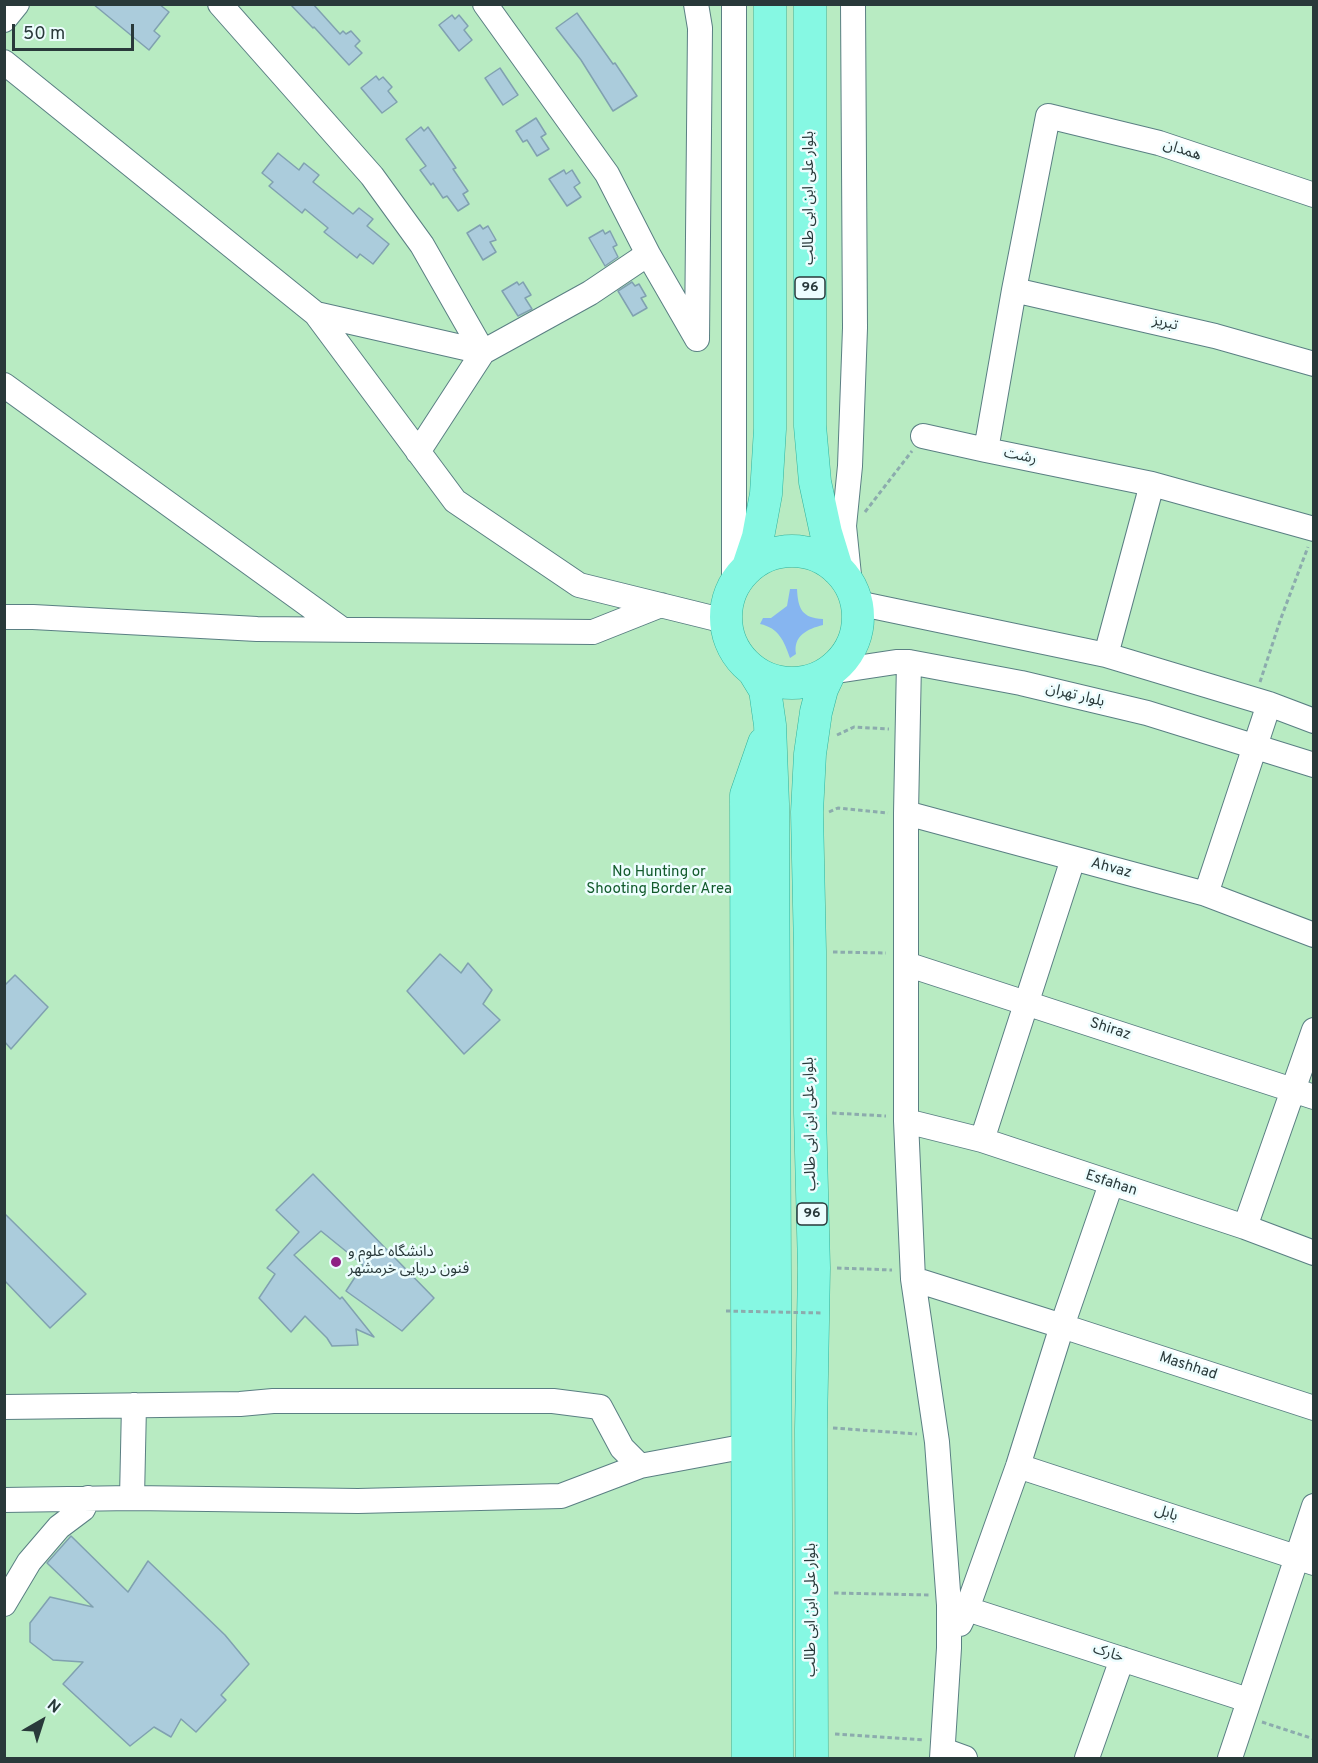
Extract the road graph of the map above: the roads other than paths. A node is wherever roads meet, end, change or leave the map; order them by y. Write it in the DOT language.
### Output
graph roads {
  1 [pos="17,4"];
  2 [pos="220,4"];
  3 [pos="485,4"];
  4 [pos="696,4"];
  5 [pos="734,4"];
  6 [pos="770,4"];
  7 [pos="810,4"];
  8 [pos="853,4"];
  9 [pos="4,20"];
  10 [pos="4,62"];
  11 [pos="1048,116"];
  12 [pos="1314,195"];
  13 [pos="648,254"];
  14 [pos="1014,290"];
  15 [pos="316,314"];
  16 [pos="483,352"];
  17 [pos="1314,364"];
  18 [pos="4,385"];
  19 [pos="923,436"];
  20 [pos="986,450"];
  21 [pos="418,452"];
  22 [pos="1152,484"];
  23 [pos="1312,535"];
  24 [pos="741,575"];
  25 [pos="848,586"];
  26 [pos="661,605"];
  27 [pos="4,617"];
  28 [pos="725,621"];
  29 [pos="343,630"];
  30 [pos="1106,655"];
  31 [pos="909,662"];
  32 [pos="754,672"];
  33 [pos="830,672"];
  34 [pos="1262,702"];
  35 [pos="1314,721"];
  36 [pos="770,725"];
  37 [pos="1256,746"];
  38 [pos="1314,765"];
  39 [pos="899,814"];
  40 [pos="1073,859"];
  41 [pos="1206,894"];
  42 [pos="1314,935"];
  43 [pos="898,959"];
  44 [pos="1027,1004"];
  45 [pos="1314,1030"];
  46 [pos="1303,1094"];
  47 [pos="900,1119"];
  48 [pos="982,1140"];
  49 [pos="1111,1184"];
  50 [pos="1245,1227"];
  51 [pos="1314,1253"];
  52 [pos="902,1274"];
  53 [pos="1062,1326"];
  54 [pos="134,1405"];
  55 [pos="4,1407"];
  56 [pos="1314,1408"];
  57 [pos="747,1446"];
  58 [pos="640,1466"];
  59 [pos="1018,1466"];
  60 [pos="88,1498"];
  61 [pos="132,1498"];
  62 [pos="4,1500"];
  63 [pos="1314,1506"];
  64 [pos="1305,1560"];
  65 [pos="4,1604"];
  66 [pos="967,1609"];
  67 [pos="949,1648"];
  68 [pos="1122,1659"];
  69 [pos="1246,1708"];
  70 [pos="812,1746"];
  71 [pos="937,1750"];
  72 [pos="748,1758"];
  73 [pos="777,1758"];
  74 [pos="965,1758"];
  75 [pos="1087,1758"];
  76 [pos="1230,1758"];
  1 -- 9 [label="street"];
  2 -- 16 [label="street"];
  3 -- 13 [label="street"];
  4 -- 13 [label="street"];
  5 -- 24 [label="street"];
  6 -- 24 [label="main road, 96"];
  7 -- 25 [label="main road, بلوار علی ابن ابی طالب / 96"];
  8 -- 25 [label="street"];
  10 -- 15 [label="street"];
  11 -- 12 [label="street, همدان"];
  11 -- 14 [label="street, رشت"];
  13 -- 16 [label="street"];
  14 -- 17 [label="street, تبریز"];
  14 -- 20 [label="street, رشت"];
  15 -- 16 [label="street"];
  15 -- 21 [label="street"];
  16 -- 21 [label="street"];
  18 -- 29 [label="street"];
  19 -- 20 [label="street"];
  20 -- 22 [label="street, رشت"];
  21 -- 26 [label="street"];
  22 -- 23 [label="street, رشت"];
  22 -- 30 [label="street"];
  24 -- 25 [label="main road"];
  24 -- 28 [label="main road, 96"];
  25 -- 30 [label="street"];
  25 -- 33 [label="main road, 96"];
  26 -- 28 [label="street"];
  26 -- 29 [label="street"];
  27 -- 29 [label="street"];
  28 -- 32 [label="main road, 96"];
  30 -- 34 [label="street"];
  31 -- 33 [label="street, بلوار تهران"];
  31 -- 37 [label="street, بلوار تهران"];
  31 -- 39 [label="street"];
  32 -- 33 [label="main road, 96"];
  32 -- 36 [label="main road, 96"];
  33 -- 70 [label="main road, بلوار علی ابن ابی طالب / 96"];
  34 -- 35 [label="street"];
  34 -- 37 [label="street"];
  36 -- 57 [label="main road"];
  36 -- 73 [label="main road, 96"];
  37 -- 38 [label="street, بلوار تهران"];
  37 -- 41 [label="street"];
  39 -- 40 [label="street, Ahvaz"];
  39 -- 43 [label="street"];
  40 -- 41 [label="street, Ahvaz"];
  40 -- 44 [label="street"];
  41 -- 42 [label="street, Ahvaz"];
  43 -- 44 [label="street, Shiraz"];
  43 -- 47 [label="street"];
  44 -- 46 [label="street, Shiraz"];
  44 -- 48 [label="street"];
  45 -- 46 [label="street"];
  46 -- 50 [label="street"];
  47 -- 48 [label="street, Esfahan"];
  47 -- 52 [label="street"];
  48 -- 49 [label="street, Esfahan"];
  49 -- 50 [label="street, Esfahan"];
  49 -- 53 [label="street"];
  50 -- 51 [label="street, Esfahan"];
  52 -- 53 [label="street, Mashhad"];
  52 -- 67 [label="street"];
  53 -- 56 [label="street, Mashhad"];
  53 -- 59 [label="street"];
  54 -- 55 [label="street"];
  54 -- 58 [label="street"];
  54 -- 61 [label="street"];
  57 -- 58 [label="street"];
  57 -- 72 [label="main road"];
  58 -- 61 [label="street"];
  59 -- 64 [label="street, بابل"];
  59 -- 66 [label="street"];
  60 -- 61 [label="street"];
  60 -- 62 [label="street"];
  60 -- 65 [label="street"];
  63 -- 64 [label="street"];
  64 -- 69 [label="street"];
  66 -- 67 [label="street"];
  66 -- 68 [label="street, خارک"];
  67 -- 71 [label="street"];
  68 -- 69 [label="street, خارک"];
  68 -- 75 [label="street"];
  69 -- 76 [label="street"];
  71 -- 74 [label="street"];
}
